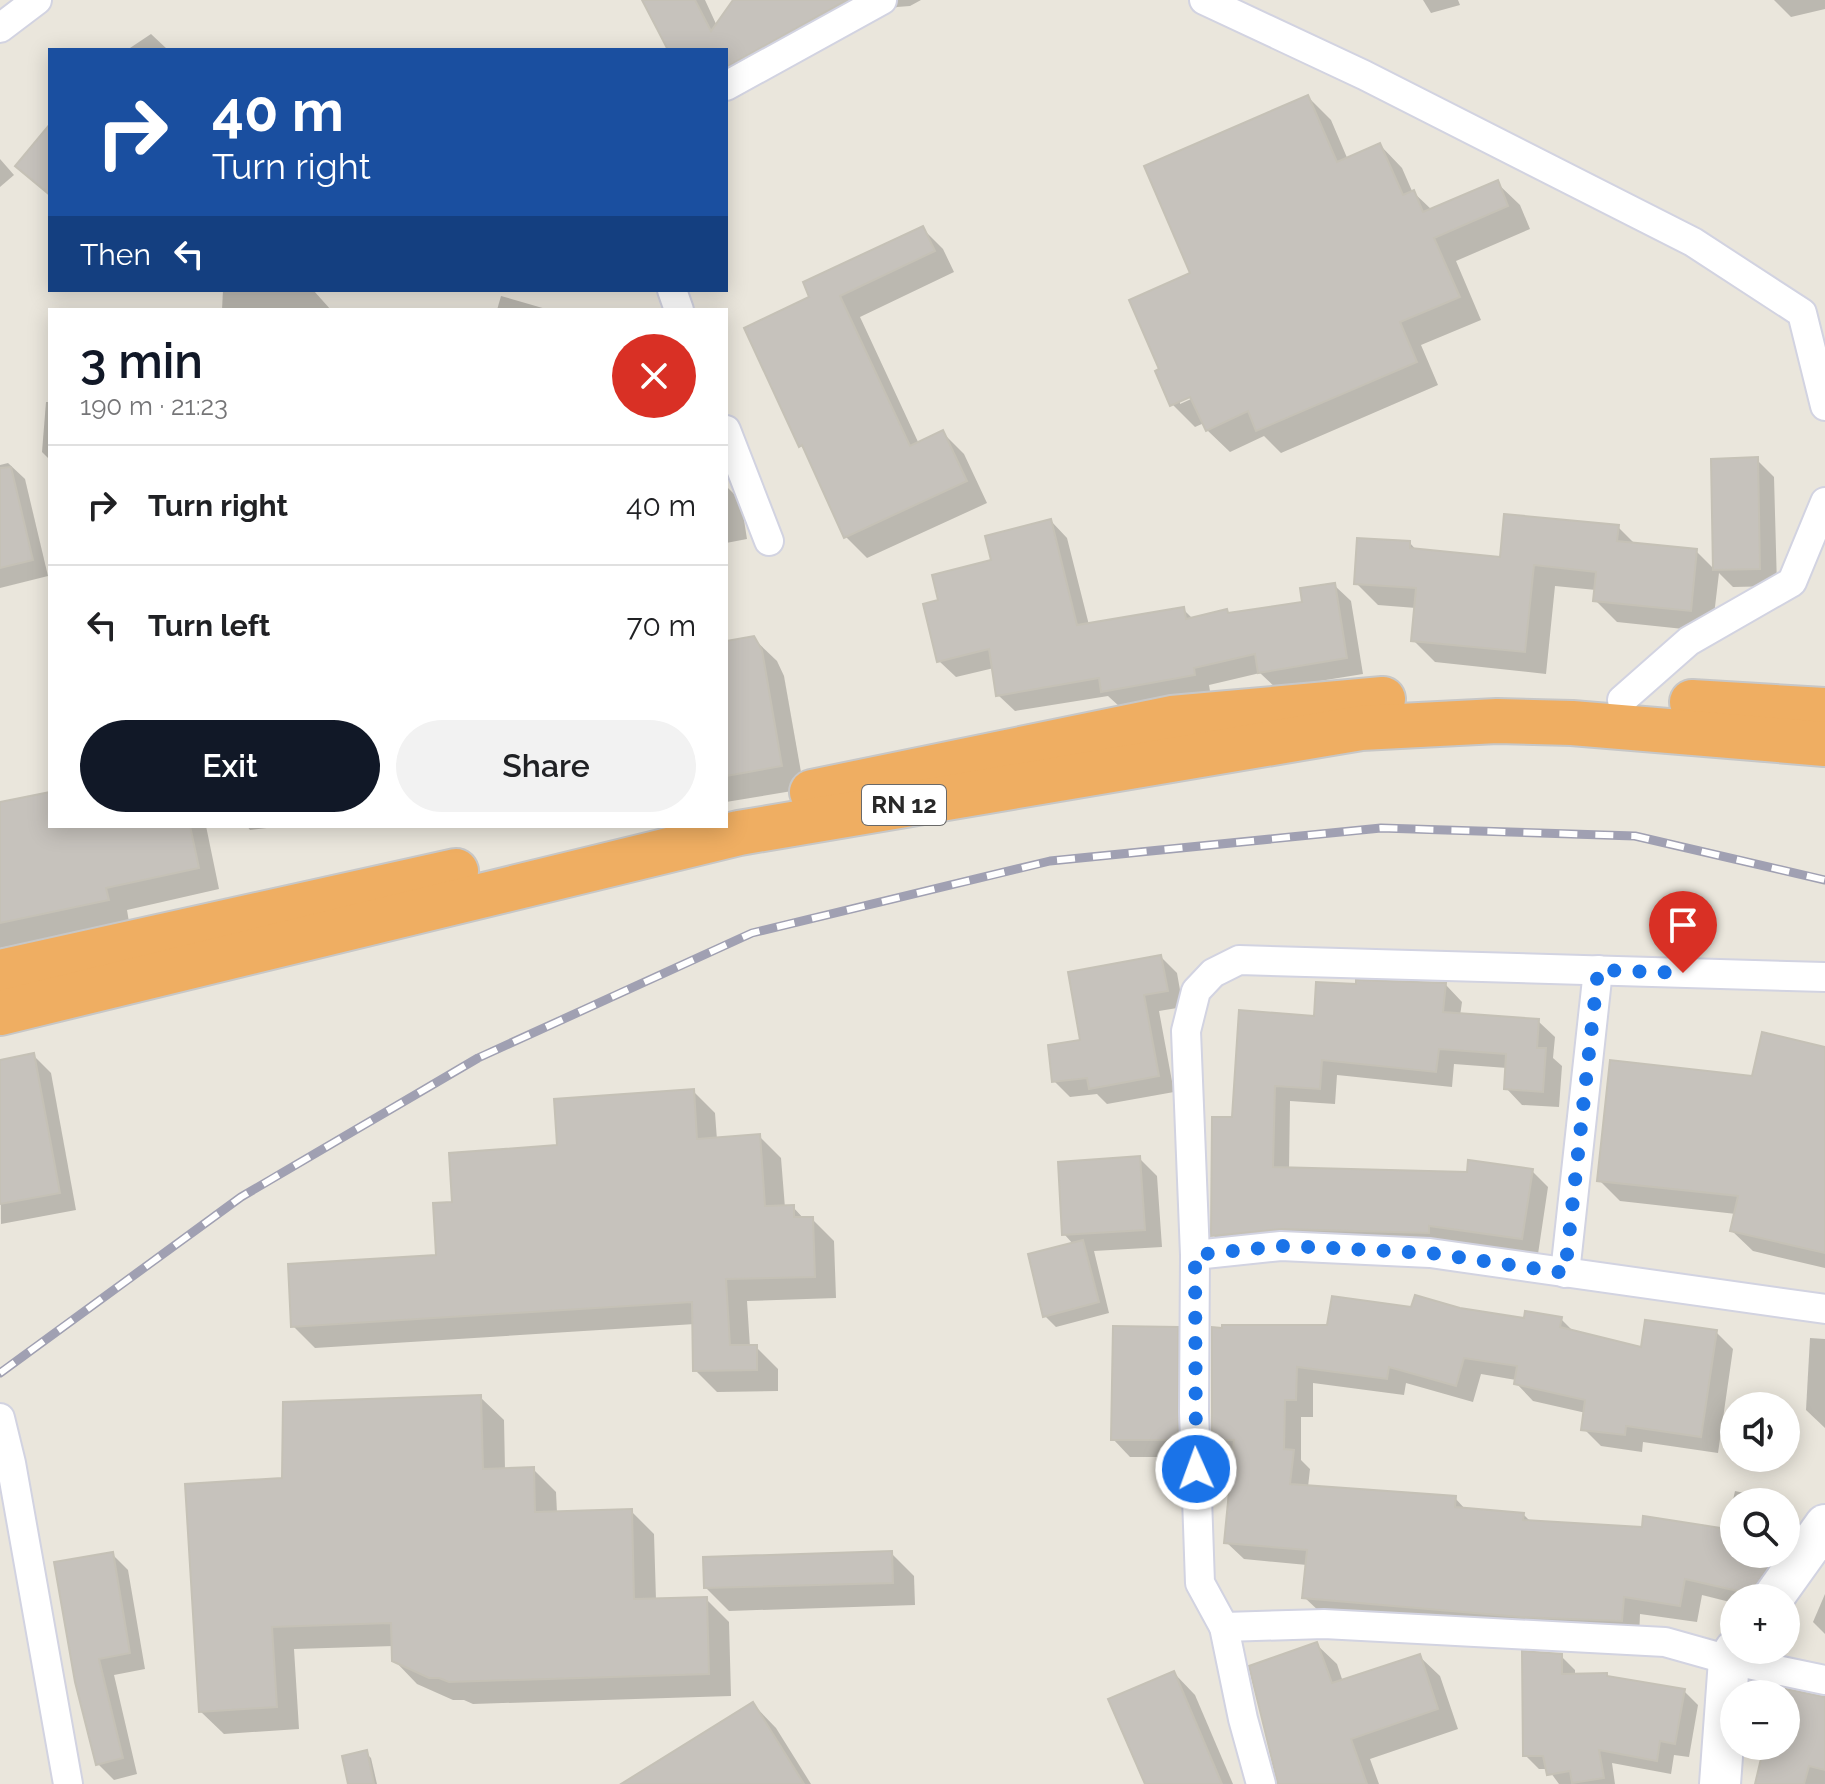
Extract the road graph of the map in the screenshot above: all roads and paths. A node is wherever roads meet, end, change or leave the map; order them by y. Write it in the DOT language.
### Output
graph roads {
  1 [pos="37,0"];
  2 [pos="882,0"];
  3 [pos="1204,0"];
  4 [pos="0,28"];
  5 [pos="728,85"];
  6 [pos="1825,406"];
  7 [pos="728,435"];
  8 [pos="1825,502"];
  9 [pos="769,541"];
  10 [pos="1622,700"];
  11 [pos="1825,710"];
  12 [pos="1825,744"];
  13 [pos="728,812"];
  14 [pos="652,828"];
  15 [pos="1598,970"];
  16 [pos="0,972"];
  17 [pos="1825,977"];
  18 [pos="0,1013"];
  19 [pos="1195,1255"];
  20 [pos="1565,1273"];
  21 [pos="1825,1309"];
  22 [pos="0,1418"];
  23 [pos="1825,1525"];
  24 [pos="1783,1584"];
  25 [pos="1224,1627"];
  26 [pos="1720,1653"];
  27 [pos="1731,1664"];
  28 [pos="1765,1664"];
  29 [pos="1825,1680"];
  30 [pos="68,1784"];
  31 [pos="1261,1784"];
  32 [pos="1720,1784"];
  1 -- 4 [label="street"];
  2 -- 5 [label="street"];
  3 -- 6 [label="street"];
  7 -- 9 [label="street"];
  8 -- 10 [label="street"];
  10 -- 11 [label="highway, RN 12"];
  10 -- 13 [label="highway, RN 12"];
  12 -- 18 [label="highway, RN 12"];
  14 -- 16 [label="highway"];
  15 -- 17 [label="street"];
  15 -- 19 [label="street"];
  15 -- 20 [label="street"];
  19 -- 20 [label="street"];
  19 -- 25 [label="street"];
  20 -- 21 [label="street"];
  22 -- 30 [label="street"];
  23 -- 24 [label="street"];
  25 -- 26 [label="street"];
  25 -- 31 [label="street"];
  27 -- 32 [label="street"];
  28 -- 29 [label="street"];
}
